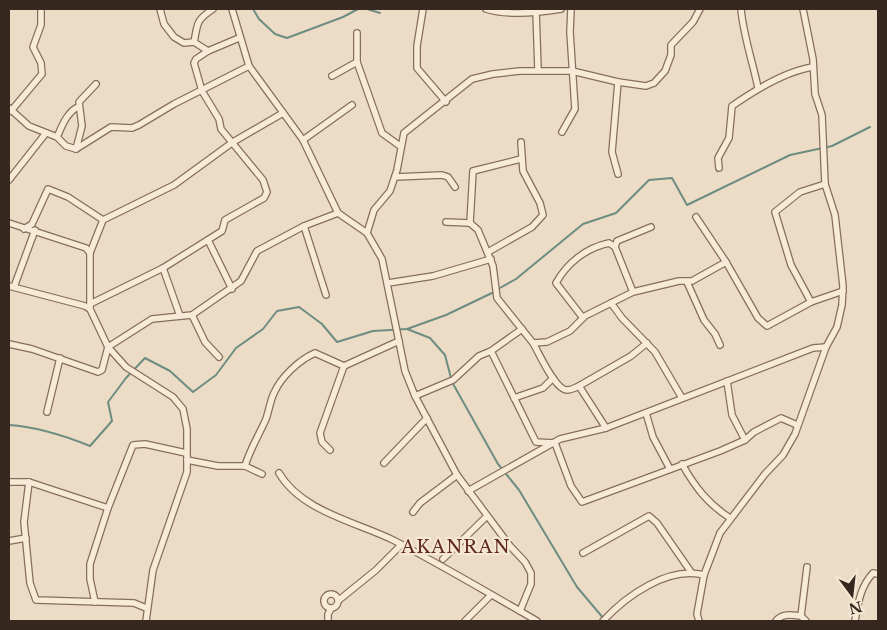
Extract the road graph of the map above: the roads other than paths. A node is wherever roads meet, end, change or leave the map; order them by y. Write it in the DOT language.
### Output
graph roads {
  1 [pos="41,9"];
  2 [pos="160,9"];
  3 [pos="213,9"];
  4 [pos="232,9"];
  5 [pos="423,9"];
  6 [pos="486,9"];
  7 [pos="561,9"];
  8 [pos="571,9"];
  9 [pos="700,9"];
  10 [pos="741,9"];
  11 [pos="803,9"];
  12 [pos="204,11"];
  13 [pos="536,11"];
  14 [pos="357,33"];
  15 [pos="239,38"];
  16 [pos="194,42"];
  17 [pos="208,51"];
  18 [pos="357,62"];
  19 [pos="249,66"];
  20 [pos="813,67"];
  21 [pos="538,70"];
  22 [pos="572,71"];
  23 [pos="332,76"];
  24 [pos="618,82"];
  25 [pos="96,84"];
  26 [pos="758,88"];
  27 [pos="202,91"];
  28 [pos="446,102"];
  29 [pos="352,106"];
  30 [pos="78,107"];
  31 [pos="11,113"];
  32 [pos="283,113"];
  33 [pos="562,132"];
  34 [pos="46,133"];
  35 [pos="57,137"];
  36 [pos="303,140"];
  37 [pos="233,142"];
  38 [pos="521,142"];
  39 [pos="400,146"];
  40 [pos="76,149"];
  41 [pos="521,159"];
  42 [pos="719,168"];
  43 [pos="618,174"];
  44 [pos="395,177"];
  45 [pos="9,180"];
  46 [pos="825,184"];
  47 [pos="455,187"];
  48 [pos="338,213"];
  49 [pos="696,217"];
  50 [pos="103,220"];
  51 [pos="446,222"];
  52 [pos="9,223"];
  53 [pos="470,223"];
  54 [pos="304,226"];
  55 [pos="651,227"];
  56 [pos="24,229"];
  57 [pos="35,230"];
  58 [pos="367,233"];
  59 [pos="208,240"];
  60 [pos="615,247"];
  61 [pos="488,252"];
  62 [pos="90,253"];
  63 [pos="491,259"];
  64 [pos="726,262"];
  65 [pos="163,268"];
  66 [pos="687,282"];
  67 [pos="388,284"];
  68 [pos="12,287"];
  69 [pos="232,289"];
  70 [pos="843,291"];
  71 [pos="633,292"];
  72 [pos="326,295"];
  73 [pos="811,302"];
  74 [pos="611,303"];
  75 [pos="90,306"];
  76 [pos="192,315"];
  77 [pos="180,316"];
  78 [pos="583,318"];
  79 [pos="522,329"];
  80 [pos="399,341"];
  81 [pos="533,343"];
  82 [pos="646,343"];
  83 [pos="9,344"];
  84 [pos="720,345"];
  85 [pos="108,347"];
  86 [pos="826,347"];
  87 [pos="491,351"];
  88 [pos="219,357"];
  89 [pos="60,358"];
  90 [pos="344,366"];
  91 [pos="553,378"];
  92 [pos="727,381"];
  93 [pos="578,386"];
  94 [pos="415,396"];
  95 [pos="514,398"];
  96 [pos="682,398"];
  97 [pos="47,412"];
  98 [pos="646,413"];
  99 [pos="427,418"];
  100 [pos="798,425"];
  101 [pos="606,428"];
  102 [pos="745,440"];
  103 [pos="555,443"];
  104 [pos="330,450"];
  105 [pos="186,453"];
  106 [pos="188,460"];
  107 [pos="384,463"];
  108 [pos="682,464"];
  109 [pos="245,466"];
  110 [pos="670,469"];
  111 [pos="279,473"];
  112 [pos="262,474"];
  113 [pos="457,475"];
  114 [pos="9,482"];
  115 [pos="29,482"];
  116 [pos="468,491"];
  117 [pos="108,508"];
  118 [pos="413,512"];
  119 [pos="487,516"];
  120 [pos="730,518"];
  121 [pos="26,538"];
  122 [pos="9,541"];
  123 [pos="401,545"];
  124 [pos="583,553"];
  125 [pos="443,559"];
  126 [pos="807,567"];
  127 [pos="692,572"];
  128 [pos="878,574"];
  129 [pos="704,575"];
  130 [pos="491,595"];
  131 [pos="339,600"];
  132 [pos="95,602"];
  133 [pos="146,608"];
  134 [pos="331,608"];
  135 [pos="520,611"];
  136 [pos="801,616"];
  137 [pos="146,621"];
  138 [pos="328,621"];
  139 [pos="465,621"];
  140 [pos="537,621"];
  141 [pos="603,621"];
  142 [pos="699,621"];
  143 [pos="776,621"];
  144 [pos="806,621"];
  145 [pos="855,621"];
  1 -- 31 [label="street"];
  2 -- 16 [label="street"];
  3 -- 12 [label="street"];
  4 -- 15 [label="street"];
  5 -- 28 [label="street"];
  6 -- 13 [label="street"];
  7 -- 13 [label="street"];
  8 -- 22 [label="street"];
  9 -- 24 [label="street"];
  10 -- 26 [label="street"];
  11 -- 20 [label="street"];
  12 -- 16 [label="street"];
  13 -- 21 [label="street"];
  14 -- 18 [label="street"];
  15 -- 17 [label="street"];
  15 -- 19 [label="street"];
  16 -- 17 [label="street"];
  17 -- 27 [label="street"];
  18 -- 23 [label="street"];
  18 -- 39 [label="street"];
  19 -- 27 [label="street"];
  19 -- 32 [label="street"];
  20 -- 26 [label="street"];
  20 -- 46 [label="street"];
  21 -- 22 [label="street"];
  21 -- 28 [label="street"];
  22 -- 24 [label="street"];
  22 -- 33 [label="street"];
  24 -- 43 [label="street"];
  25 -- 30 [label="street"];
  26 -- 42 [label="street"];
  27 -- 37 [label="street"];
  27 -- 40 [label="street"];
  28 -- 39 [label="street"];
  29 -- 36 [label="street"];
  30 -- 35 [label="street"];
  30 -- 40 [label="street"];
  31 -- 34 [label="street"];
  32 -- 36 [label="street"];
  32 -- 37 [label="street"];
  34 -- 35 [label="street"];
  34 -- 45 [label="street"];
  35 -- 40 [label="street"];
  36 -- 48 [label="street"];
  37 -- 50 [label="street"];
  37 -- 59 [label="street"];
  38 -- 41 [label="street"];
  39 -- 44 [label="street"];
  41 -- 53 [label="street"];
  41 -- 61 [label="street"];
  44 -- 47 [label="street"];
  44 -- 58 [label="street"];
  46 -- 70 [label="street"];
  46 -- 73 [label="street"];
  48 -- 54 [label="street"];
  48 -- 58 [label="street"];
  49 -- 64 [label="street"];
  50 -- 56 [label="street"];
  50 -- 62 [label="street"];
  51 -- 53 [label="street"];
  52 -- 56 [label="street"];
  53 -- 61 [label="street"];
  54 -- 69 [label="street"];
  54 -- 72 [label="street"];
  55 -- 60 [label="street"];
  56 -- 57 [label="street"];
  57 -- 62 [label="street"];
  57 -- 68 [label="street"];
  58 -- 67 [label="street"];
  59 -- 65 [label="street"];
  59 -- 69 [label="street"];
  60 -- 71 [label="street"];
  60 -- 78 [label="street"];
  61 -- 63 [label="street"];
  62 -- 75 [label="street"];
  63 -- 67 [label="street"];
  63 -- 79 [label="street"];
  64 -- 66 [label="street"];
  64 -- 73 [label="street"];
  65 -- 75 [label="street"];
  65 -- 77 [label="street"];
  66 -- 71 [label="street"];
  66 -- 84 [label="street"];
  67 -- 80 [label="street"];
  68 -- 75 [label="street"];
  69 -- 76 [label="street"];
  70 -- 73 [label="street"];
  70 -- 86 [label="street"];
  71 -- 74 [label="street"];
  74 -- 78 [label="street"];
  74 -- 82 [label="street"];
  75 -- 85 [label="street"];
  76 -- 77 [label="street"];
  76 -- 88 [label="street"];
  77 -- 85 [label="street"];
  78 -- 81 [label="street"];
  79 -- 81 [label="street"];
  79 -- 87 [label="street"];
  80 -- 90 [label="street"];
  80 -- 94 [label="street"];
  81 -- 91 [label="street"];
  82 -- 93 [label="street"];
  82 -- 96 [label="street"];
  83 -- 89 [label="street"];
  85 -- 89 [label="street"];
  85 -- 105 [label="street"];
  86 -- 92 [label="street"];
  86 -- 100 [label="street"];
  87 -- 94 [label="street"];
  87 -- 95 [label="street"];
  89 -- 97 [label="street"];
  90 -- 104 [label="street"];
  90 -- 109 [label="street"];
  91 -- 93 [label="street"];
  91 -- 95 [label="street"];
  92 -- 96 [label="street"];
  92 -- 102 [label="street"];
  93 -- 101 [label="street"];
  94 -- 99 [label="street"];
  95 -- 103 [label="street"];
  96 -- 98 [label="street"];
  98 -- 101 [label="street"];
  98 -- 110 [label="street"];
  99 -- 107 [label="street"];
  99 -- 113 [label="street"];
  100 -- 102 [label="street"];
  100 -- 120 [label="street"];
  101 -- 103 [label="street"];
  102 -- 108 [label="street"];
  103 -- 110 [label="street"];
  103 -- 116 [label="street"];
  105 -- 106 [label="street"];
  105 -- 117 [label="street"];
  106 -- 109 [label="street"];
  106 -- 133 [label="street"];
  108 -- 110 [label="street"];
  108 -- 120 [label="street"];
  109 -- 112 [label="street"];
  111 -- 123 [label="street"];
  113 -- 116 [label="street"];
  113 -- 118 [label="street"];
  114 -- 115 [label="street"];
  115 -- 117 [label="street"];
  115 -- 121 [label="street"];
  116 -- 119 [label="street"];
  117 -- 132 [label="street"];
  119 -- 125 [label="street"];
  119 -- 135 [label="street"];
  120 -- 129 [label="street"];
  121 -- 122 [label="street"];
  121 -- 132 [label="street"];
  123 -- 130 [label="street"];
  123 -- 131 [label="street"];
  124 -- 127 [label="street"];
  126 -- 136 [label="street"];
  127 -- 129 [label="street"];
  127 -- 141 [label="street"];
  128 -- 145 [label="street"];
  129 -- 142 [label="street"];
  130 -- 135 [label="street"];
  130 -- 139 [label="street"];
  131 -- 134 [label="street"];
  131 -- 134 [label="street"];
  132 -- 133 [label="street"];
  133 -- 137 [label="street"];
  134 -- 138 [label="street"];
  135 -- 140 [label="street"];
  136 -- 143 [label="street"];
  136 -- 144 [label="street"];
}
